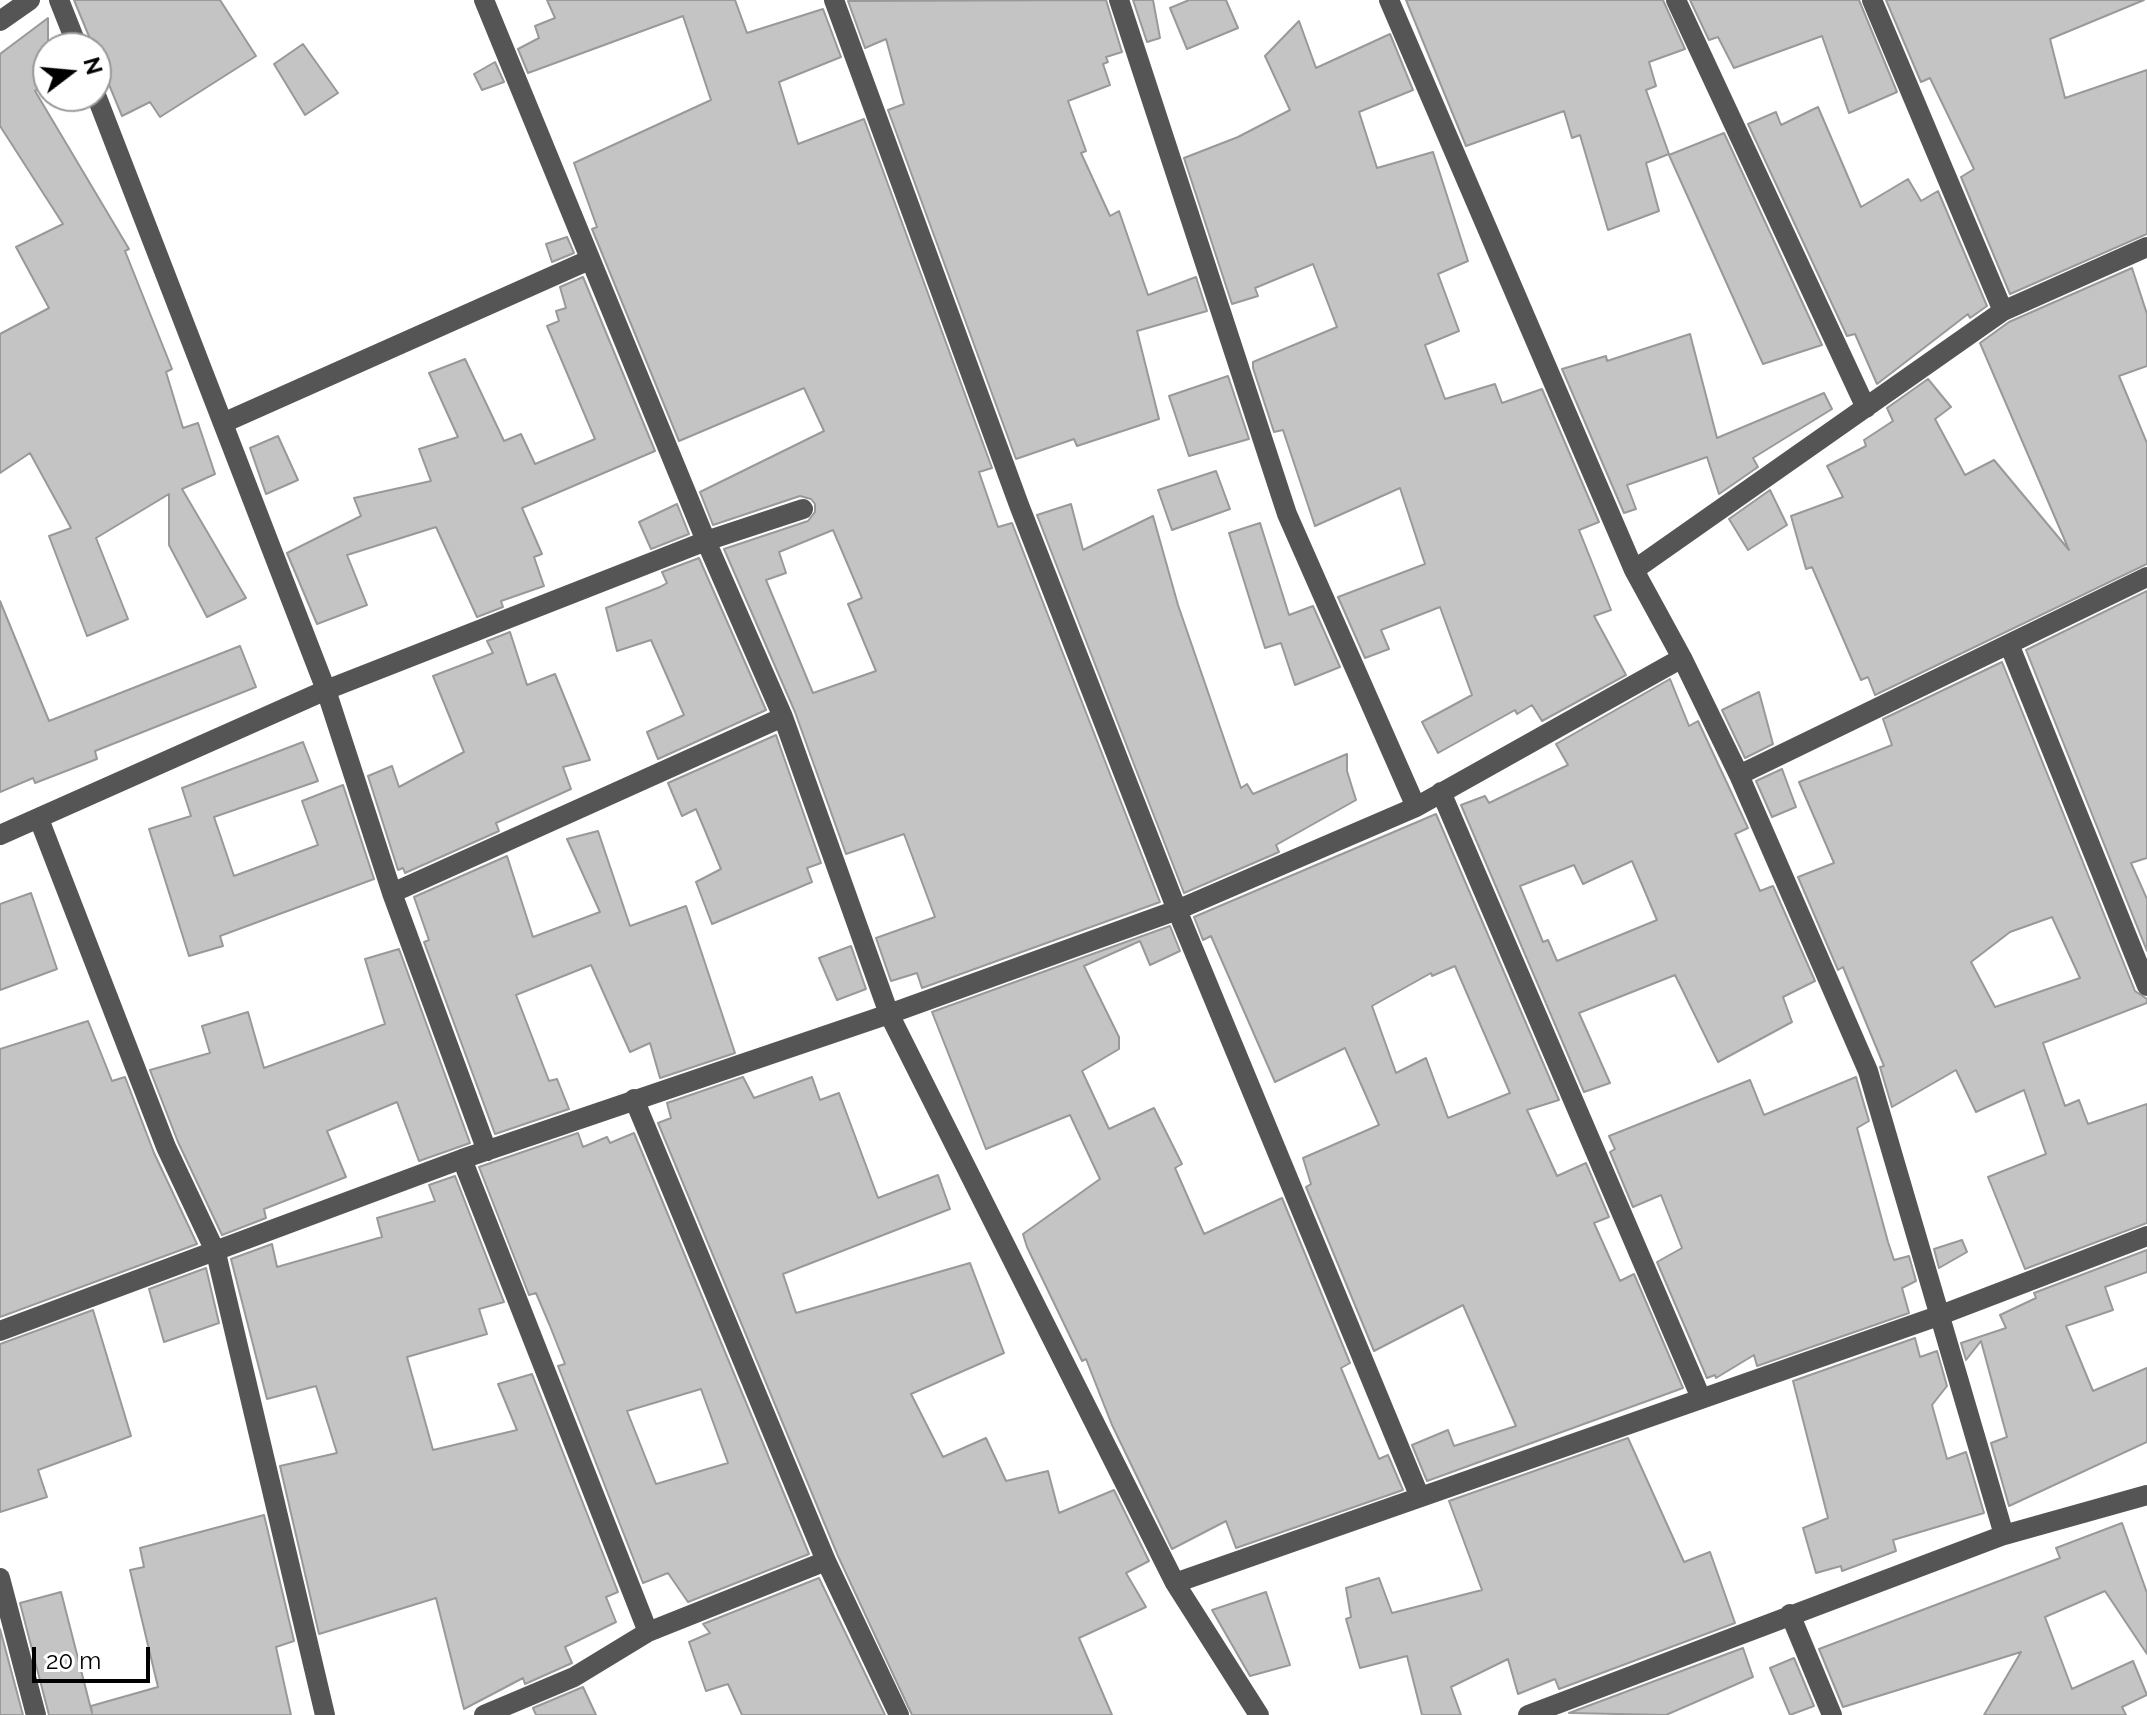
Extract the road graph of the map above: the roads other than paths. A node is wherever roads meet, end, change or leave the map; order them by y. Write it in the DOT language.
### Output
graph roads {
  1 [pos="30,0"];
  2 [pos="59,0"];
  3 [pos="484,0"];
  4 [pos="834,0"];
  5 [pos="1119,0"];
  6 [pos="1389,0"];
  7 [pos="1676,0"];
  8 [pos="1872,0"];
  9 [pos="0,21"];
  10 [pos="72,32"];
  11 [pos="103,112"];
  12 [pos="2147,247"];
  13 [pos="589,260"];
  14 [pos="2003,311"];
  15 [pos="1866,408"];
  16 [pos="223,423"];
  17 [pos="803,509"];
  18 [pos="706,541"];
  19 [pos="1634,570"];
  20 [pos="2147,577"];
  21 [pos="2009,644"];
  22 [pos="1682,658"];
  23 [pos="326,690"];
  24 [pos="783,717"];
  25 [pos="1739,775"];
  26 [pos="1441,792"];
  27 [pos="1416,807"];
  28 [pos="39,819"];
  29 [pos="0,835"];
  30 [pos="392,893"];
  31 [pos="1177,910"];
  32 [pos="2147,986"];
  33 [pos="889,1014"];
  34 [pos="634,1099"];
  35 [pos="487,1151"];
  36 [pos="462,1159"];
  37 [pos="2147,1236"];
  38 [pos="216,1253"];
  39 [pos="1938,1316"];
  40 [pos="0,1331"];
  41 [pos="1701,1398"];
  42 [pos="1419,1495"];
  43 [pos="2147,1495"];
  44 [pos="2004,1535"];
  45 [pos="826,1561"];
  46 [pos="0,1578"];
  47 [pos="1175,1583"];
  48 [pos="1790,1614"];
  49 [pos="648,1632"];
  50 [pos="36,1715"];
  51 [pos="325,1715"];
  52 [pos="484,1715"];
  53 [pos="899,1715"];
  54 [pos="1259,1715"];
  55 [pos="1528,1715"];
  56 [pos="1832,1715"];
  1 -- 9 [label="street"];
  2 -- 10 [label="street"];
  3 -- 13 [label="street"];
  4 -- 31 [label="street"];
  5 -- 27 [label="street"];
  6 -- 19 [label="street"];
  7 -- 15 [label="street"];
  8 -- 14 [label="street"];
  11 -- 16 [label="street"];
  12 -- 14 [label="street"];
  13 -- 16 [label="street"];
  13 -- 18 [label="street"];
  14 -- 15 [label="street"];
  15 -- 19 [label="street"];
  16 -- 23 [label="street"];
  17 -- 18 [label="street"];
  18 -- 23 [label="street"];
  18 -- 24 [label="street"];
  19 -- 22 [label="street"];
  20 -- 21 [label="street"];
  21 -- 25 [label="street"];
  21 -- 32 [label="street"];
  22 -- 25 [label="street"];
  22 -- 26 [label="street"];
  23 -- 28 [label="street"];
  23 -- 30 [label="street"];
  24 -- 30 [label="street"];
  24 -- 33 [label="street"];
  25 -- 39 [label="street"];
  26 -- 27 [label="street"];
  26 -- 41 [label="street"];
  27 -- 31 [label="street"];
  28 -- 29 [label="street"];
  28 -- 38 [label="street"];
  30 -- 35 [label="street"];
  31 -- 33 [label="street"];
  31 -- 42 [label="street"];
  33 -- 34 [label="street"];
  33 -- 47 [label="street"];
  34 -- 35 [label="street"];
  34 -- 45 [label="street"];
  35 -- 36 [label="street"];
  36 -- 38 [label="street"];
  36 -- 49 [label="street"];
  37 -- 39 [label="street"];
  38 -- 40 [label="street"];
  38 -- 51 [label="street"];
  39 -- 41 [label="street"];
  39 -- 44 [label="street"];
  41 -- 42 [label="street"];
  42 -- 47 [label="street"];
  43 -- 44 [label="street"];
  44 -- 48 [label="street"];
  45 -- 49 [label="street"];
  45 -- 53 [label="street"];
  46 -- 50 [label="street"];
  47 -- 54 [label="street"];
  48 -- 55 [label="street"];
  48 -- 56 [label="street"];
  49 -- 52 [label="street"];
}
